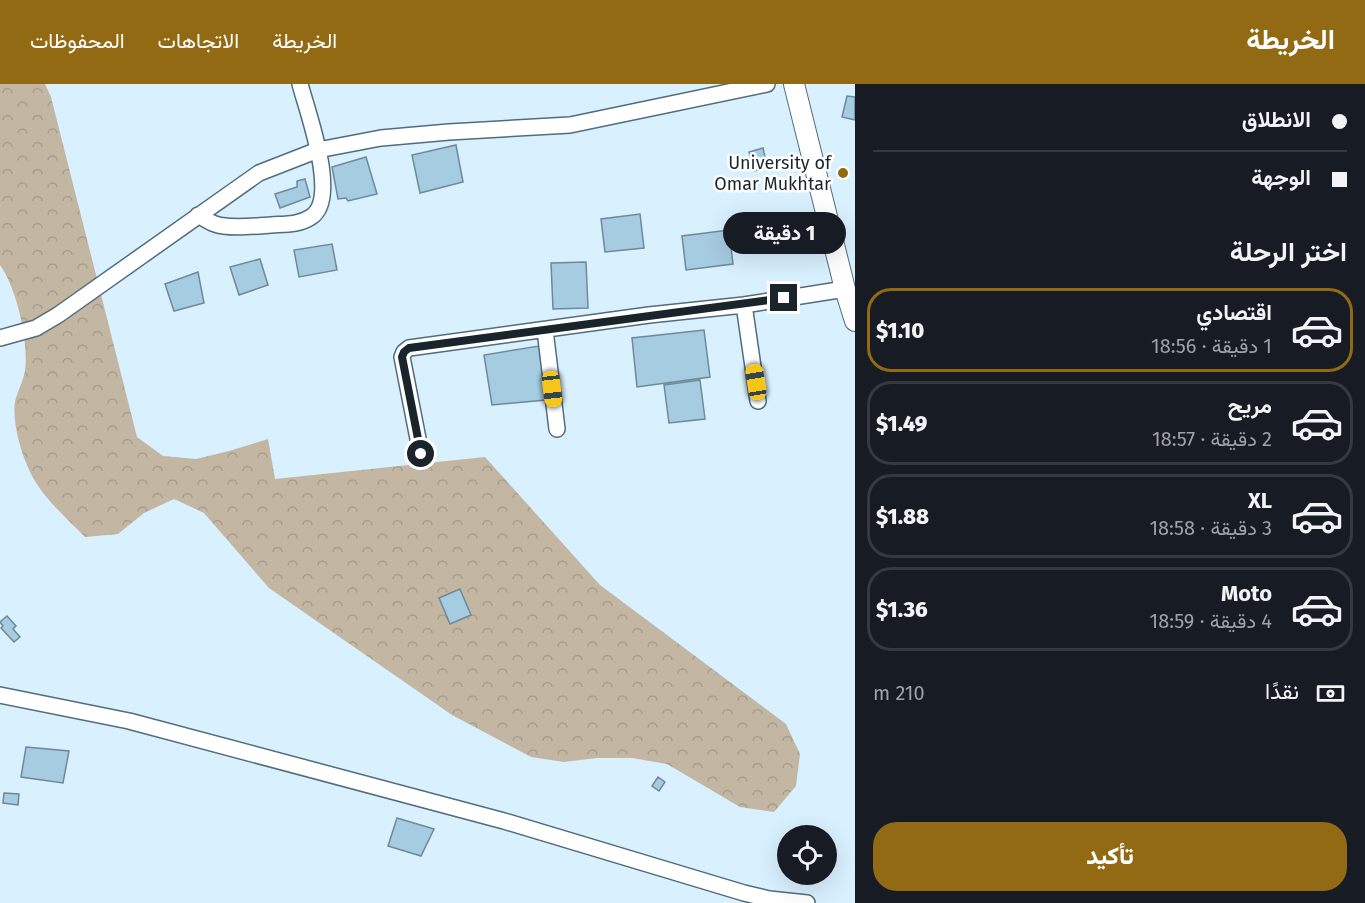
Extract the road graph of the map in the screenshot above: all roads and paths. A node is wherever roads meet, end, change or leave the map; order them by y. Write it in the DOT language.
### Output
graph roads {
  1 [pos="300,84"];
  2 [pos="767,84"];
  3 [pos="794,84"];
  4 [pos="318,150"];
  5 [pos="198,215"];
  6 [pos="845,289"];
  7 [pos="744,305"];
  8 [pos="855,321"];
  9 [pos="545,330"];
  10 [pos="0,338"];
  11 [pos="758,401"];
  12 [pos="557,429"];
  13 [pos="421,454"];
  14 [pos="0,695"];
  15 [pos="807,903"];
  1 -- 4 [label="street"];
  2 -- 4 [label="street"];
  3 -- 6 [label="street"];
  4 -- 5 [label="street"];
  4 -- 5 [label="street"];
  5 -- 10 [label="street"];
  6 -- 7 [label="street"];
  6 -- 8 [label="street"];
  7 -- 9 [label="street"];
  7 -- 11 [label="street"];
  9 -- 12 [label="street"];
  9 -- 13 [label="street"];
  14 -- 15 [label="street"];
}
